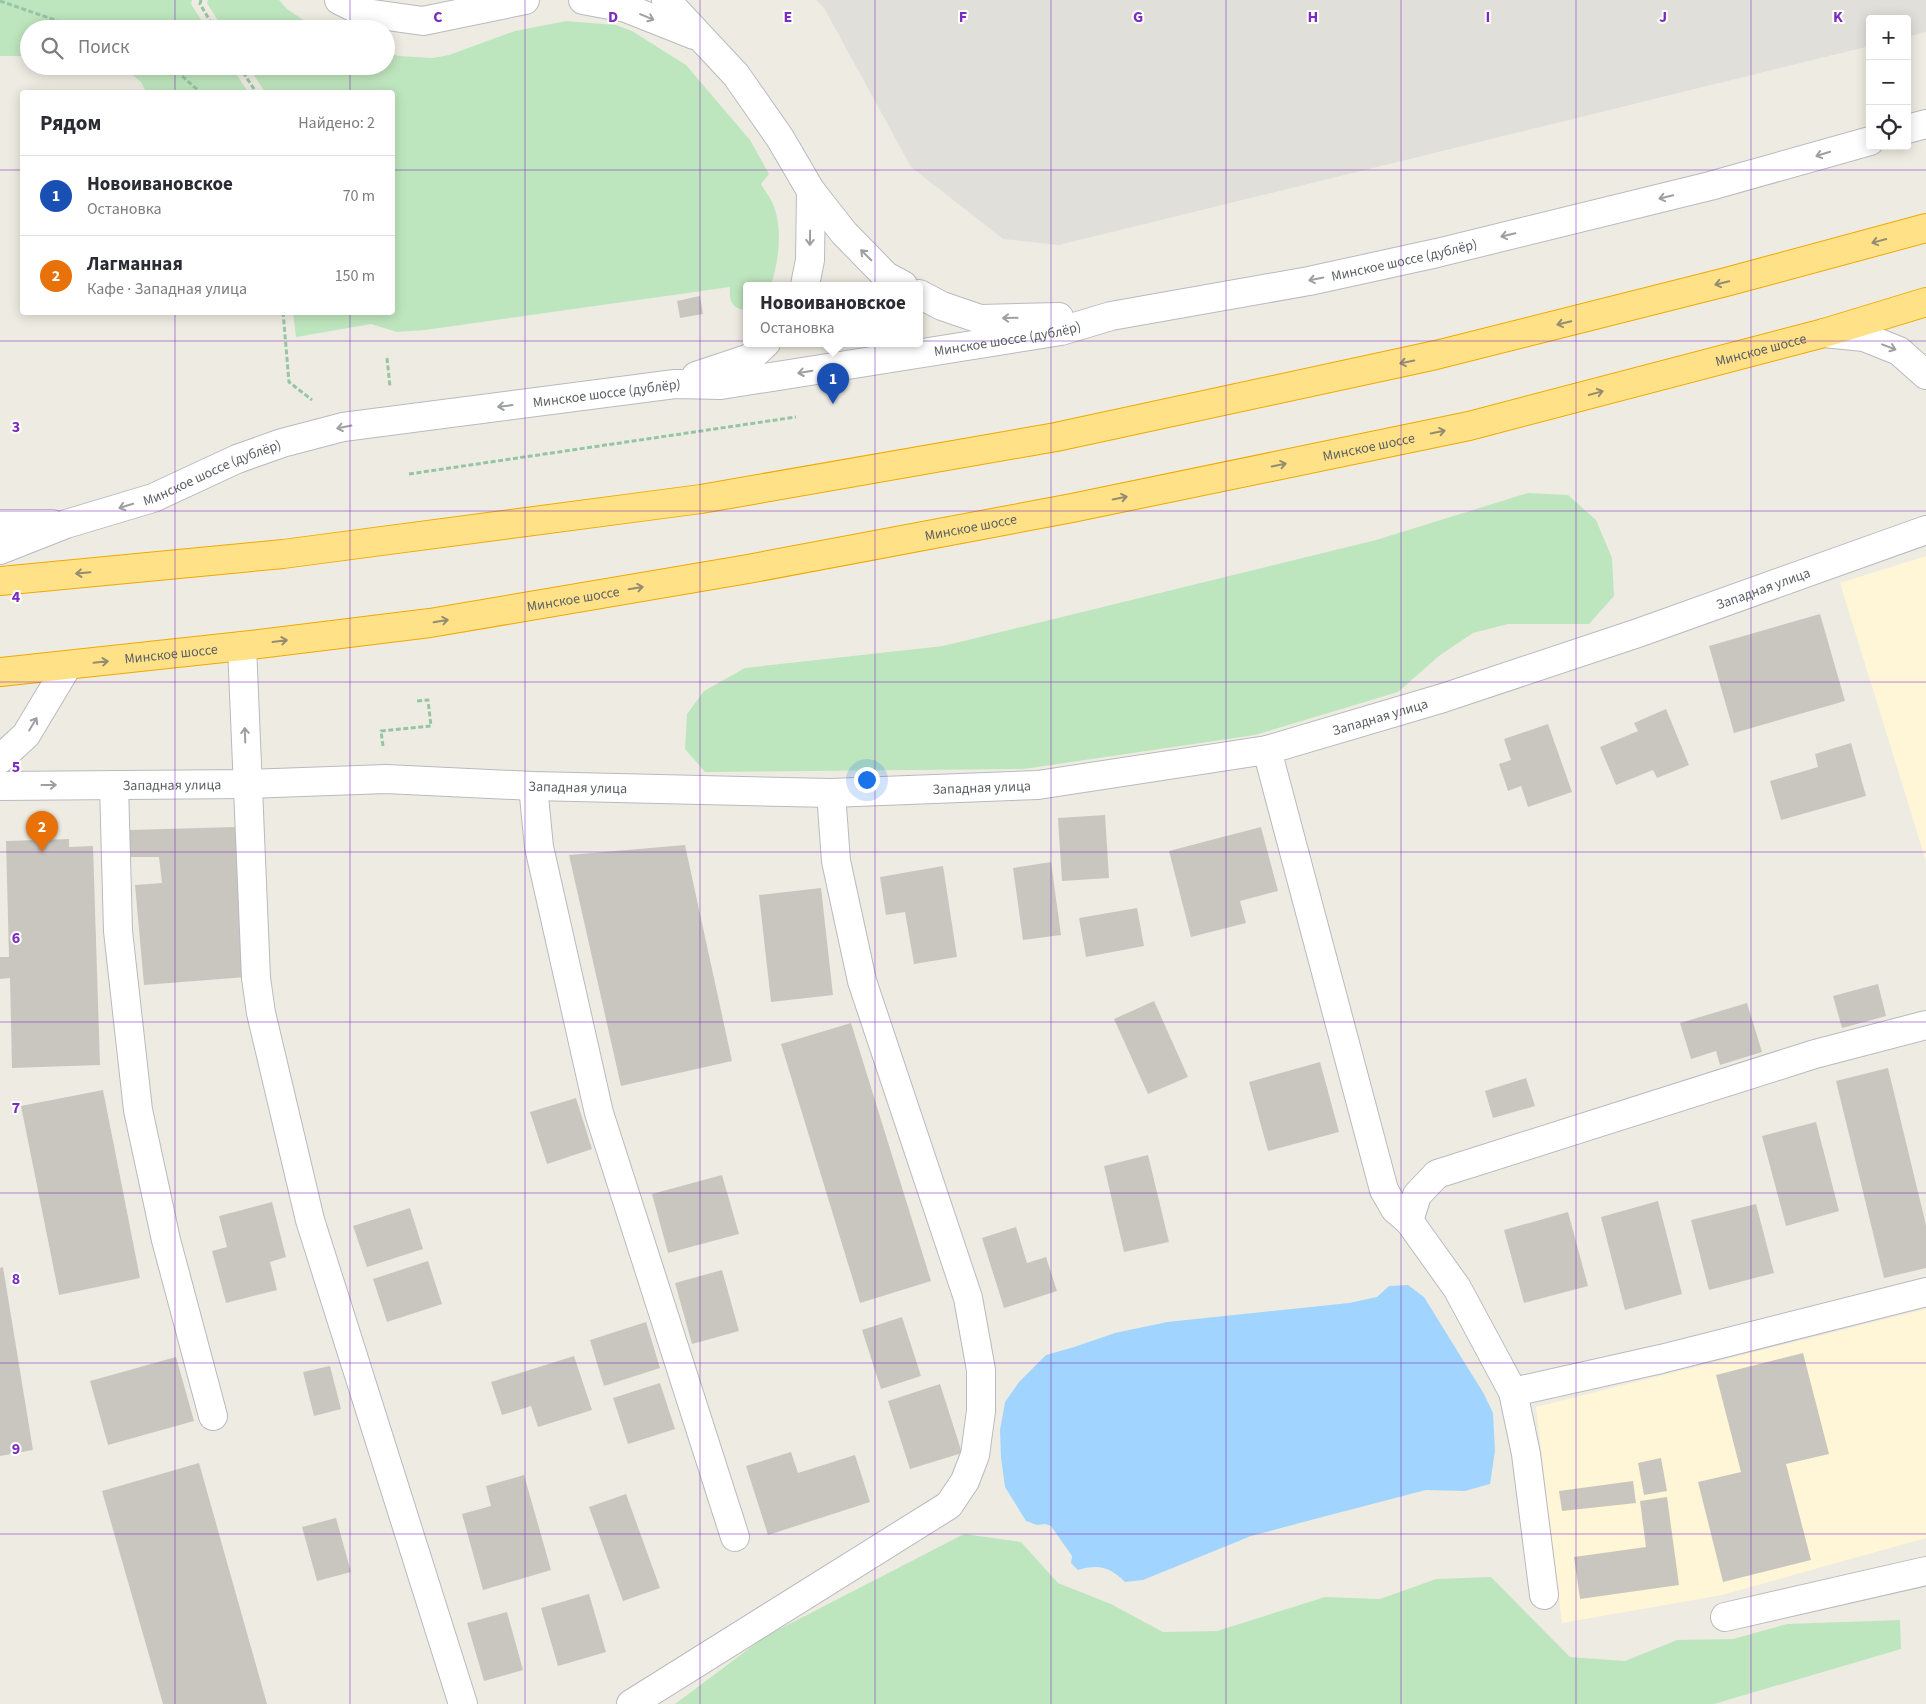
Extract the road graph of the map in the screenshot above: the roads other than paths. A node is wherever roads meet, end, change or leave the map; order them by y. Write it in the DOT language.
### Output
graph roads {
  1 [pos="339,0"];
  2 [pos="525,0"];
  3 [pos="583,0"];
  4 [pos="666,0"];
  5 [pos="487,4"];
  6 [pos="700,37"];
  7 [pos="1926,124"];
  8 [pos="1911,128"];
  9 [pos="1866,141"];
  10 [pos="810,190"];
  11 [pos="1926,228"];
  12 [pos="806,282"];
  13 [pos="897,282"];
  14 [pos="923,296"];
  15 [pos="1926,302"];
  16 [pos="1111,316"];
  17 [pos="1824,332"];
  18 [pos="762,347"];
  19 [pos="1926,375"];
  20 [pos="675,384"];
  21 [pos="0,524"];
  22 [pos="66,524"];
  23 [pos="1926,530"];
  24 [pos="0,550"];
  25 [pos="0,581"];
  26 [pos="242,646"];
  27 [pos="68,665"];
  28 [pos="0,672"];
  29 [pos="1267,750"];
  30 [pos="0,759"];
  31 [pos="247,784"];
  32 [pos="114,785"];
  33 [pos="0,786"];
  34 [pos="533,786"];
  35 [pos="831,792"];
  36 [pos="1926,1025"];
  37 [pos="1409,1221"];
  38 [pos="1926,1292"];
  39 [pos="1514,1392"];
  40 [pos="213,1416"];
  41 [pos="735,1537"];
  42 [pos="1926,1571"];
  43 [pos="1544,1594"];
  44 [pos="1726,1617"];
  45 [pos="463,1704"];
  46 [pos="631,1704"];
  1 -- 5 [label="street"];
  2 -- 5 [label="street"];
  3 -- 6 [label="street, one-way"];
  4 -- 6 [label="street"];
  6 -- 10 [label="street"];
  7 -- 8 [label="street"];
  9 -- 16 [label="street, Минское шоссе (дублёр), one-way"];
  10 -- 12 [label="street, one-way"];
  13 -- 10 [label="street, one-way"];
  11 -- 25 [label="highway, one-way"];
  16 -- 14 [label="street, one-way"];
  15 -- 17 [label="highway, Минское шоссе"];
  16 -- 20 [label="street, Минское шоссе (дублёр), one-way"];
  17 -- 19 [label="street, one-way"];
  26 -- 17 [label="highway, Минское шоссе, one-way"];
  18 -- 20 [label="street"];
  20 -- 22 [label="street, Минское шоссе (дублёр), one-way"];
  21 -- 22 [label="street"];
  22 -- 24 [label="street, Минское шоссе (дублёр)"];
  23 -- 29 [label="street, Западная улица"];
  27 -- 26 [label="highway, Минское шоссе, one-way"];
  31 -- 26 [label="street, one-way"];
  27 -- 28 [label="highway, Минское шоссе"];
  30 -- 27 [label="street, one-way"];
  29 -- 35 [label="street, Западная улица"];
  29 -- 37 [label="street"];
  31 -- 32 [label="street, Западная улица"];
  31 -- 34 [label="street, Западная улица"];
  31 -- 45 [label="street"];
  33 -- 32 [label="street, Западная улица, one-way"];
  32 -- 40 [label="street"];
  34 -- 35 [label="street, Западная улица"];
  34 -- 41 [label="street"];
  35 -- 46 [label="street"];
  36 -- 37 [label="street"];
  37 -- 39 [label="street"];
  38 -- 39 [label="street"];
  39 -- 43 [label="street"];
  42 -- 44 [label="street"];
}
